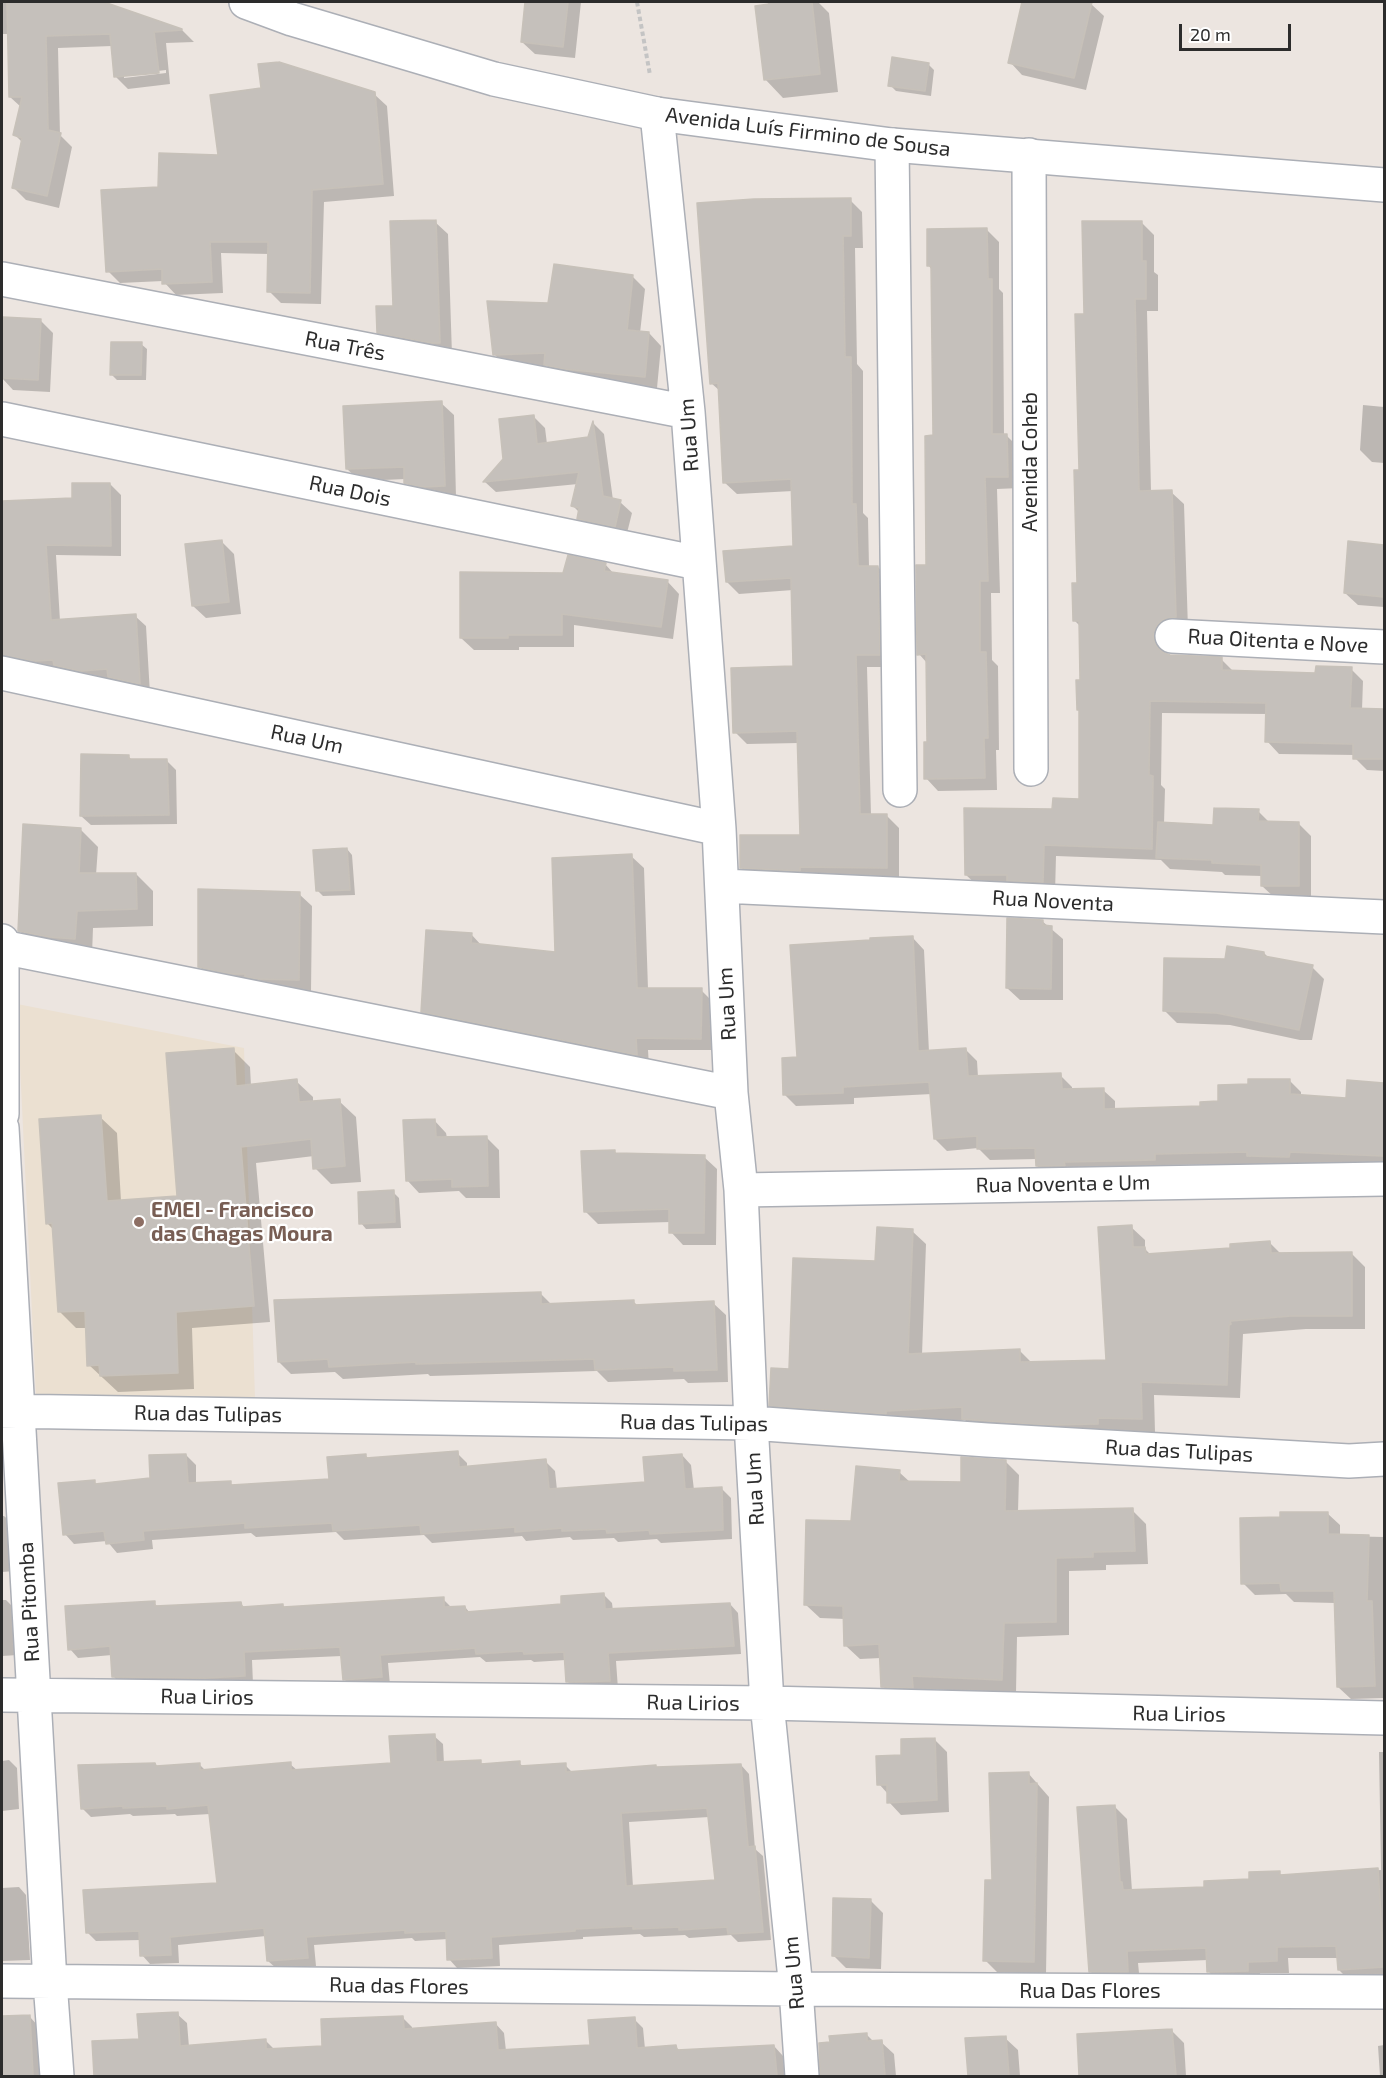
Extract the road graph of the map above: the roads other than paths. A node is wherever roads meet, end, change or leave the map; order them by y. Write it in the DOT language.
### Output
graph roads {
  1 [pos="246,2"];
  2 [pos="657,114"];
  3 [pos="892,145"];
  4 [pos="1029,155"];
  5 [pos="1384,184"];
  6 [pos="2,279"];
  7 [pos="688,412"];
  8 [pos="2,419"];
  9 [pos="698,563"];
  10 [pos="1172,636"];
  11 [pos="1384,647"];
  12 [pos="2,673"];
  13 [pos="1031,769"];
  14 [pos="900,790"];
  15 [pos="719,829"];
  16 [pos="722,886"];
  17 [pos="1384,917"];
  18 [pos="2,941"];
  19 [pos="2,947"];
  20 [pos="731,1093"];
  21 [pos="2,1114"];
  22 [pos="2,1128"];
  23 [pos="1384,1179"];
  24 [pos="741,1190"];
  25 [pos="10,1411"];
  26 [pos="751,1423"];
  27 [pos="1384,1460"];
  28 [pos="2,1695"];
  29 [pos="35,1695"];
  30 [pos="768,1703"];
  31 [pos="1384,1718"];
  32 [pos="2,1981"];
  33 [pos="50,1982"];
  34 [pos="796,1989"];
  35 [pos="1384,1992"];
  36 [pos="57,2076"];
  37 [pos="802,2076"];
  1 -- 2 [label="street, Avenida Luís Firmino de Sousa"];
  2 -- 3 [label="street, Avenida Luís Firmino de Sousa"];
  2 -- 7 [label="street, Rua Um"];
  3 -- 4 [label="street, Avenida Luís Firmino de Sousa"];
  3 -- 14 [label="street"];
  4 -- 5 [label="street, Avenida Luís Firmino de Sousa"];
  4 -- 13 [label="street, Avenida Coheb"];
  6 -- 7 [label="street, Rua Três"];
  7 -- 9 [label="street, Rua Um"];
  8 -- 9 [label="street, Rua Dois"];
  9 -- 15 [label="street, Rua Um"];
  10 -- 11 [label="street, Rua Oitenta e Nove"];
  12 -- 15 [label="street, Rua Um"];
  15 -- 16 [label="street, Rua Um"];
  16 -- 17 [label="street, Rua Noventa"];
  16 -- 20 [label="street, Rua Um"];
  18 -- 19 [label="street"];
  19 -- 20 [label="street"];
  19 -- 21 [label="street"];
  20 -- 24 [label="street, Rua Um"];
  22 -- 25 [label="street, Rua Pitomba"];
  23 -- 24 [label="street, Rua Noventa e Um"];
  24 -- 26 [label="street, Rua Um"];
  25 -- 26 [label="street, Rua das Tulipas"];
  25 -- 29 [label="street, Rua Pitomba"];
  26 -- 27 [label="street, Rua das Tulipas"];
  26 -- 30 [label="street, Rua Um"];
  28 -- 29 [label="street, Rua Lirios"];
  29 -- 30 [label="street, Rua Lirios"];
  29 -- 33 [label="street, Rua Pitomba"];
  30 -- 31 [label="street, Rua Lirios"];
  30 -- 34 [label="street, Rua Um"];
  32 -- 33 [label="street, Rua das Flores"];
  33 -- 34 [label="street, Rua das Flores"];
  33 -- 36 [label="street, Rua Pitomba"];
  34 -- 35 [label="street, Rua Das Flores"];
  34 -- 37 [label="street, Rua Um"];
}
